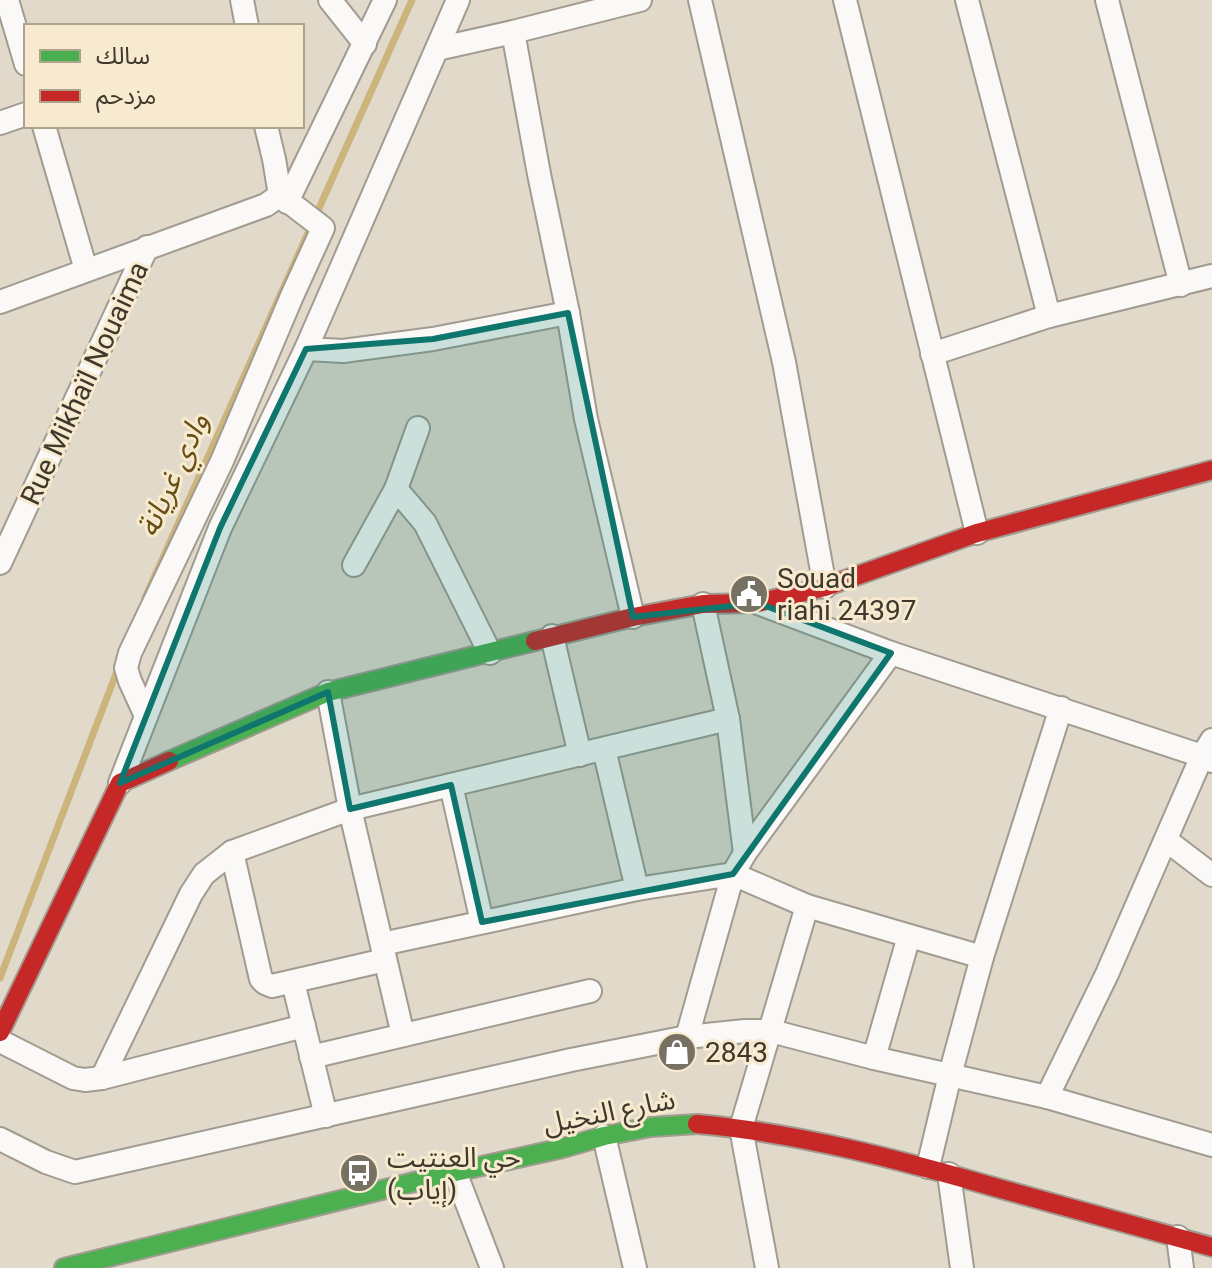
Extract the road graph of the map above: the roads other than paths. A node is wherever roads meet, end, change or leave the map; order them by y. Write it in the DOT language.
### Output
graph roads {
  1 [pos="7,0"];
  2 [pos="242,0"];
  3 [pos="330,0"];
  4 [pos="385,0"];
  5 [pos="458,0"];
  6 [pos="640,0"];
  7 [pos="700,0"];
  8 [pos="845,0"];
  9 [pos="967,0"];
  10 [pos="1107,0"];
  11 [pos="247,24"];
  12 [pos="513,32"];
  13 [pos="365,44"];
  14 [pos="437,49"];
  15 [pos="24,57"];
  16 [pos="24,115"];
  17 [pos="0,123"];
  18 [pos="45,128"];
  19 [pos="266,128"];
  20 [pos="283,198"];
  21 [pos="323,228"];
  22 [pos="352,243"];
  23 [pos="147,247"];
  24 [pos="86,270"];
  25 [pos="1212,276"];
  26 [pos="1181,285"];
  27 [pos="0,302"];
  28 [pos="568,313"];
  29 [pos="1049,316"];
  30 [pos="306,349"];
  31 [pos="932,354"];
  32 [pos="418,428"];
  33 [pos="1212,470"];
  34 [pos="396,489"];
  35 [pos="977,533"];
  36 [pos="0,563"];
  37 [pos="354,565"];
  38 [pos="825,587"];
  39 [pos="758,603"];
  40 [pos="703,604"];
  41 [pos="633,617"];
  42 [pos="552,636"];
  43 [pos="490,653"];
  44 [pos="891,653"];
  45 [pos="328,692"];
  46 [pos="1061,708"];
  47 [pos="146,716"];
  48 [pos="728,719"];
  49 [pos="604,749"];
  50 [pos="1209,752"];
  51 [pos="580,755"];
  52 [pos="120,783"];
  53 [pos="451,785"];
  54 [pos="350,809"];
  55 [pos="1166,840"];
  56 [pos="232,852"];
  57 [pos="745,853"];
  58 [pos="733,874"];
  59 [pos="1212,875"];
  60 [pos="637,889"];
  61 [pos="807,906"];
  62 [pos="482,922"];
  63 [pos="909,936"];
  64 [pos="384,952"];
  65 [pos="982,957"];
  66 [pos="293,982"];
  67 [pos="590,991"];
  68 [pos="304,1026"];
  69 [pos="771,1031"];
  70 [pos="0,1032"];
  71 [pos="403,1035"];
  72 [pos="687,1037"];
  73 [pos="0,1041"];
  74 [pos="311,1057"];
  75 [pos="874,1058"];
  76 [pos="950,1075"];
  77 [pos="102,1078"];
  78 [pos="1047,1097"];
  79 [pos="326,1116"];
  80 [pos="741,1128"];
  81 [pos="604,1136"];
  82 [pos="0,1139"];
  83 [pos="1212,1145"];
  84 [pos="938,1170"];
  85 [pos="455,1172"];
  86 [pos="1178,1237"];
  87 [pos="1212,1247"];
  88 [pos="64,1268"];
  89 [pos="492,1268"];
  90 [pos="635,1268"];
  91 [pos="767,1268"];
  92 [pos="962,1268"];
  93 [pos="1182,1268"];
  1 -- 15 [label="street"];
  2 -- 11 [label="street"];
  3 -- 13 [label="street"];
  4 -- 13 [label="street"];
  5 -- 14 [label="street"];
  6 -- 12 [label="street"];
  7 -- 38 [label="street"];
  8 -- 31 [label="street"];
  9 -- 29 [label="street"];
  10 -- 26 [label="street"];
  12 -- 14 [label="street"];
  12 -- 28 [label="street"];
  13 -- 20 [label="street"];
  14 -- 22 [label="street"];
  16 -- 17 [label="street"];
  18 -- 24 [label="street"];
  19 -- 20 [label="street"];
  20 -- 21 [label="street"];
  20 -- 23 [label="street"];
  21 -- 22 [label="street"];
  21 -- 47 [label="street"];
  22 -- 30 [label="street"];
  23 -- 24 [label="street"];
  23 -- 36 [label="street, Rue Mikhaïl Nouaima"];
  24 -- 27 [label="street"];
  25 -- 26 [label="street"];
  26 -- 29 [label="street"];
  28 -- 30 [label="street"];
  28 -- 41 [label="street"];
  29 -- 31 [label="street"];
  30 -- 47 [label="street"];
  31 -- 35 [label="street"];
  32 -- 34 [label="street"];
  33 -- 35 [label="street"];
  34 -- 37 [label="street"];
  34 -- 43 [label="street"];
  35 -- 38 [label="street"];
  38 -- 39 [label="street"];
  39 -- 40 [label="street"];
  39 -- 44 [label="street"];
  40 -- 41 [label="street"];
  40 -- 48 [label="street"];
  41 -- 42 [label="street"];
  42 -- 43 [label="street"];
  42 -- 51 [label="street"];
  43 -- 45 [label="street"];
  44 -- 46 [label="street"];
  44 -- 57 [label="street"];
  45 -- 52 [label="street"];
  45 -- 54 [label="street"];
  46 -- 50 [label="street"];
  46 -- 65 [label="street"];
  47 -- 52 [label="street"];
  48 -- 49 [label="street"];
  48 -- 57 [label="street"];
  49 -- 51 [label="street"];
  49 -- 60 [label="street"];
  50 -- 55 [label="street"];
  51 -- 53 [label="street"];
  52 -- 70 [label="street"];
  53 -- 54 [label="street"];
  53 -- 62 [label="street"];
  54 -- 56 [label="street"];
  54 -- 64 [label="street"];
  55 -- 59 [label="street"];
  55 -- 78 [label="street"];
  56 -- 66 [label="street"];
  56 -- 77 [label="street"];
  57 -- 58 [label="street"];
  58 -- 60 [label="street"];
  58 -- 61 [label="street"];
  58 -- 72 [label="street"];
  60 -- 62 [label="street"];
  61 -- 63 [label="street"];
  61 -- 69 [label="street"];
  62 -- 64 [label="street"];
  63 -- 65 [label="street"];
  63 -- 75 [label="street"];
  64 -- 66 [label="street"];
  64 -- 71 [label="street"];
  65 -- 76 [label="street"];
  66 -- 68 [label="street"];
  67 -- 71 [label="street"];
  68 -- 74 [label="street"];
  68 -- 77 [label="street"];
  69 -- 72 [label="street"];
  69 -- 75 [label="street"];
  69 -- 80 [label="street"];
  71 -- 74 [label="street"];
  72 -- 79 [label="street"];
  73 -- 77 [label="street"];
  74 -- 79 [label="street"];
  75 -- 76 [label="street"];
  76 -- 78 [label="street"];
  76 -- 84 [label="street"];
  78 -- 83 [label="street"];
  79 -- 82 [label="street"];
  80 -- 81 [label="street, شارع النخيل"];
  80 -- 84 [label="street, شارع النخيل"];
  80 -- 91 [label="street"];
  81 -- 85 [label="street, شارع النخيل"];
  81 -- 90 [label="street"];
  84 -- 86 [label="street, شارع النخيل"];
  84 -- 92 [label="street"];
  85 -- 88 [label="street, شارع النخيل"];
  85 -- 89 [label="street"];
  86 -- 87 [label="street, شارع النخيل"];
  86 -- 93 [label="street"];
}
